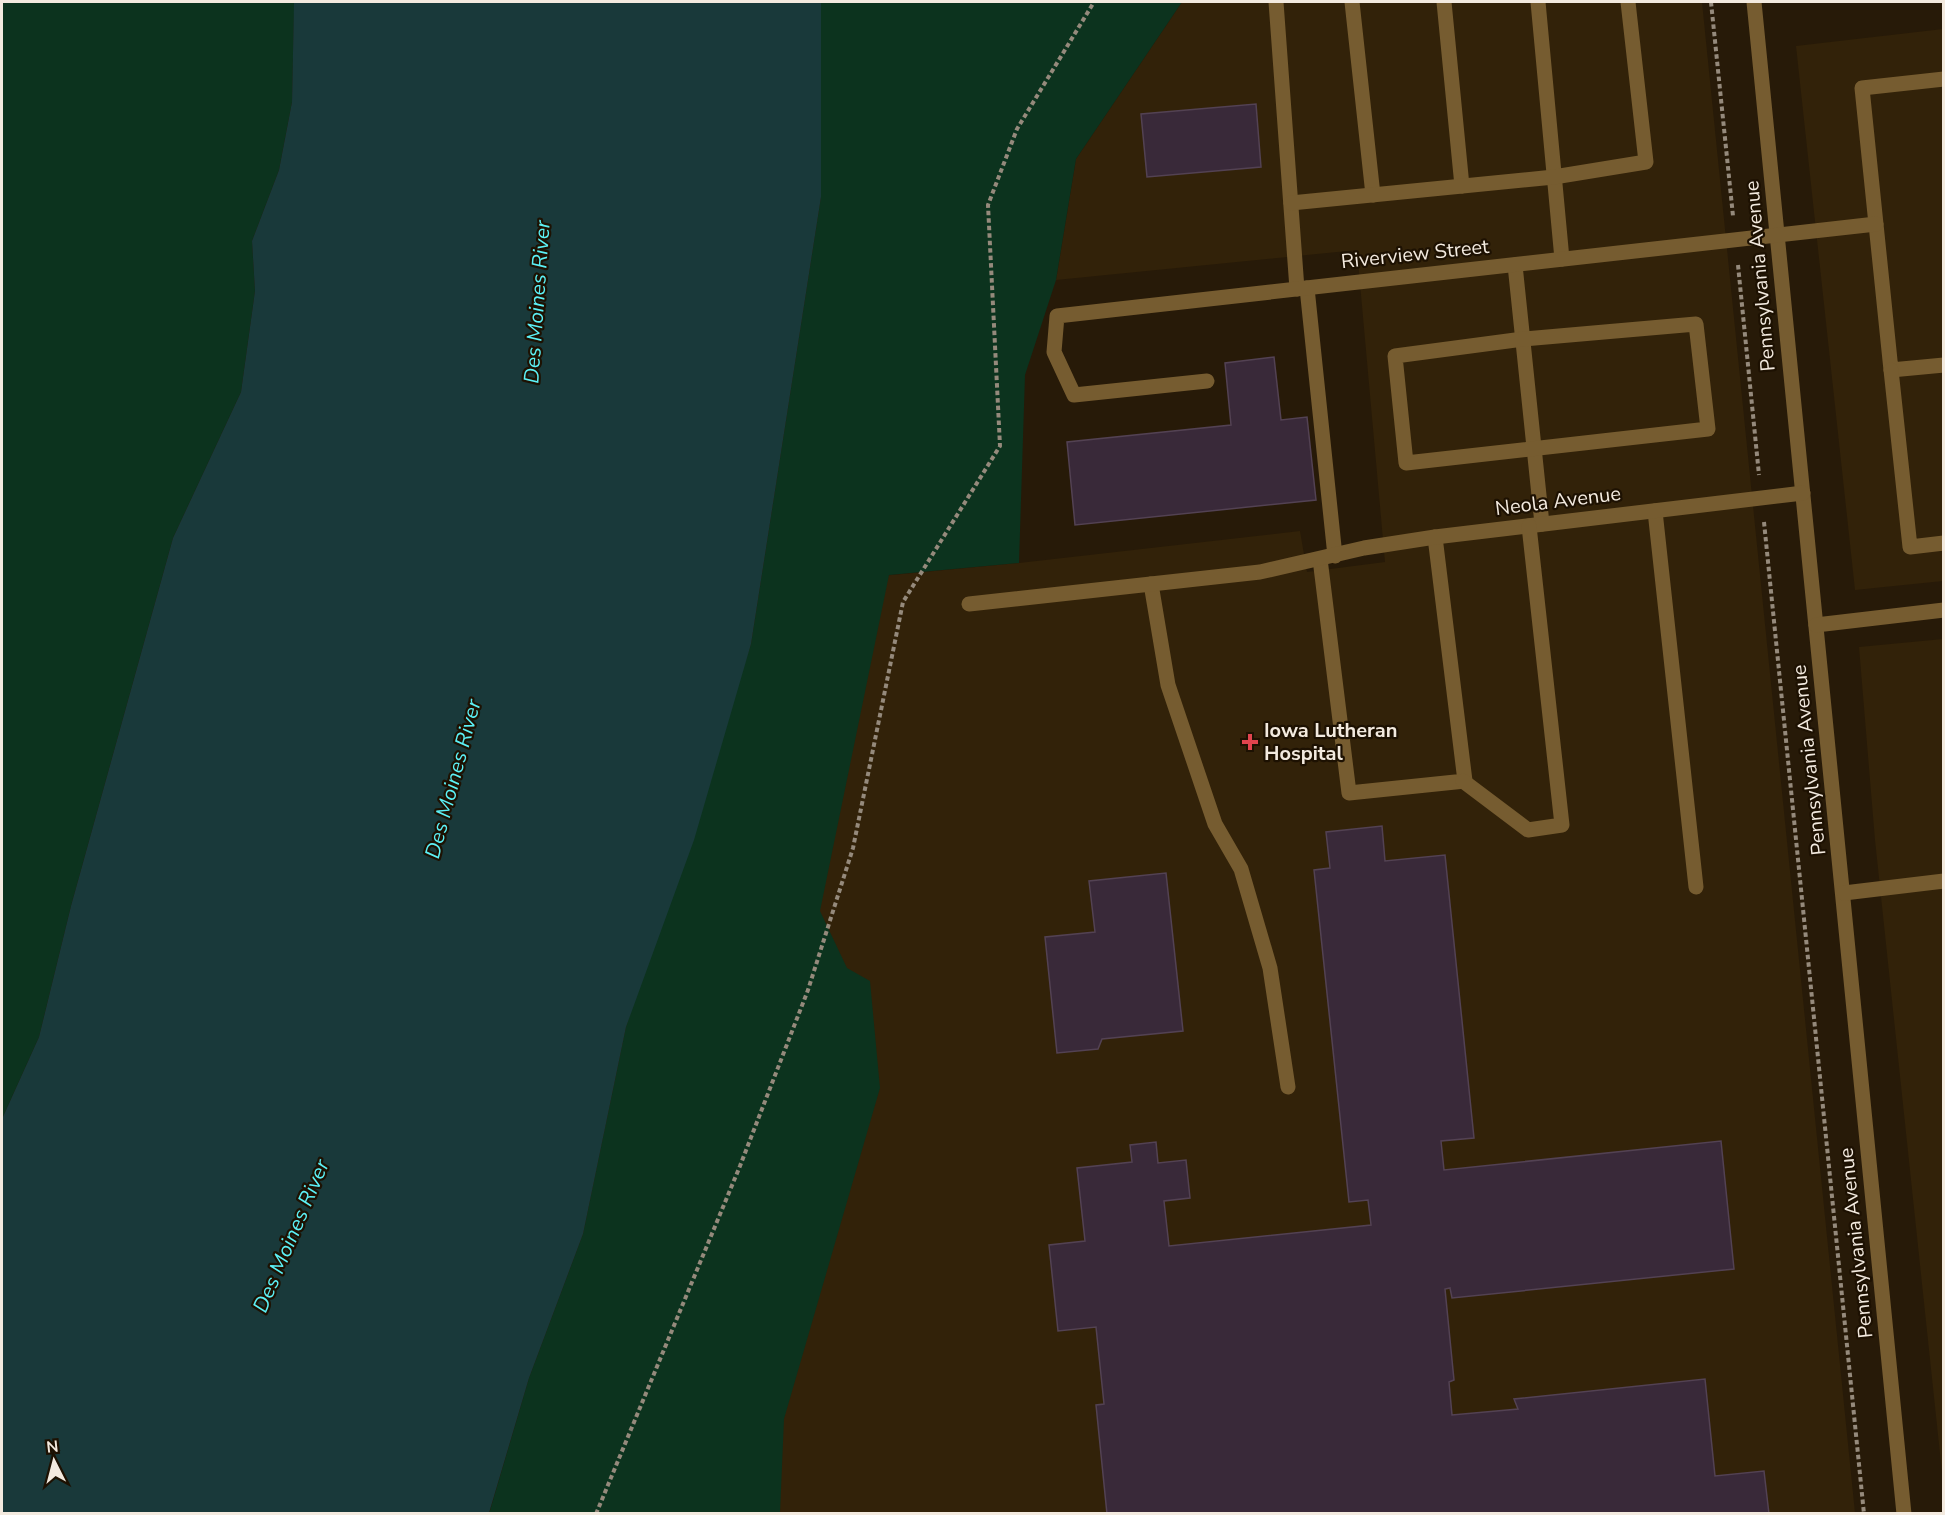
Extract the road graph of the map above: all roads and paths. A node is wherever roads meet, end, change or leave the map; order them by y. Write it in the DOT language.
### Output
graph roads {
  1 [pos="1094,2"];
  2 [pos="1276,2"];
  3 [pos="1352,2"];
  4 [pos="1444,2"];
  5 [pos="1538,2"];
  6 [pos="1628,2"];
  7 [pos="1711,2"];
  8 [pos="1754,2"];
  9 [pos="1944,79"];
  10 [pos="1554,177"];
  11 [pos="1462,186"];
  12 [pos="1373,195"];
  13 [pos="1291,203"];
  14 [pos="1876,224"];
  15 [pos="1778,235"];
  16 [pos="1736,240"];
  17 [pos="1562,259"];
  18 [pos="1515,265"];
  19 [pos="1302,288"];
  20 [pos="1523,339"];
  21 [pos="1944,365"];
  22 [pos="1891,370"];
  23 [pos="1207,381"];
  24 [pos="1534,450"];
  25 [pos="1803,493"];
  26 [pos="1761,498"];
  27 [pos="1655,511"];
  28 [pos="1536,525"];
  29 [pos="1435,537"];
  30 [pos="1944,543"];
  31 [pos="1327,557"];
  32 [pos="1151,584"];
  33 [pos="969,604"];
  34 [pos="1944,610"];
  35 [pos="1816,625"];
  36 [pos="1463,781"];
  37 [pos="1944,881"];
  38 [pos="1696,887"];
  39 [pos="1844,892"];
  40 [pos="1288,1088"];
  41 [pos="596,1514"];
  42 [pos="1864,1514"];
  43 [pos="1904,1514"];
  1 -- 41 [label="path"];
  2 -- 13 [label="street"];
  3 -- 12 [label="street"];
  4 -- 11 [label="street"];
  5 -- 10 [label="street"];
  6 -- 10 [label="street"];
  7 -- 16 [label="path"];
  8 -- 15 [label="street, Pennsylvania Avenue"];
  9 -- 14 [label="street"];
  10 -- 11 [label="street"];
  10 -- 17 [label="street"];
  11 -- 12 [label="street"];
  12 -- 13 [label="street"];
  13 -- 19 [label="street"];
  14 -- 15 [label="street, Riverview Street"];
  14 -- 22 [label="street"];
  15 -- 16 [label="street, Riverview Street"];
  15 -- 25 [label="street, Pennsylvania Avenue"];
  16 -- 17 [label="street, Riverview Street"];
  16 -- 26 [label="path"];
  17 -- 18 [label="street, Riverview Street"];
  18 -- 19 [label="street, Riverview Street"];
  18 -- 20 [label="street"];
  19 -- 23 [label="street, Riverview Street"];
  19 -- 31 [label="street"];
  20 -- 24 [label="street"];
  20 -- 24 [label="street"];
  20 -- 24 [label="street"];
  21 -- 22 [label="street"];
  22 -- 30 [label="street"];
  24 -- 28 [label="street"];
  25 -- 26 [label="street, Neola Avenue"];
  25 -- 35 [label="street, Pennsylvania Avenue"];
  26 -- 27 [label="street, Neola Avenue"];
  26 -- 42 [label="path"];
  27 -- 28 [label="street, Neola Avenue"];
  27 -- 38 [label="street"];
  28 -- 29 [label="street, Neola Avenue"];
  28 -- 36 [label="street"];
  29 -- 31 [label="street, Neola Avenue"];
  29 -- 36 [label="street"];
  31 -- 32 [label="street, Neola Avenue"];
  31 -- 36 [label="street"];
  32 -- 33 [label="street, Neola Avenue"];
  32 -- 40 [label="street"];
  34 -- 35 [label="street"];
  35 -- 39 [label="street, Pennsylvania Avenue"];
  37 -- 39 [label="street"];
  39 -- 43 [label="street, Pennsylvania Avenue"];
}
